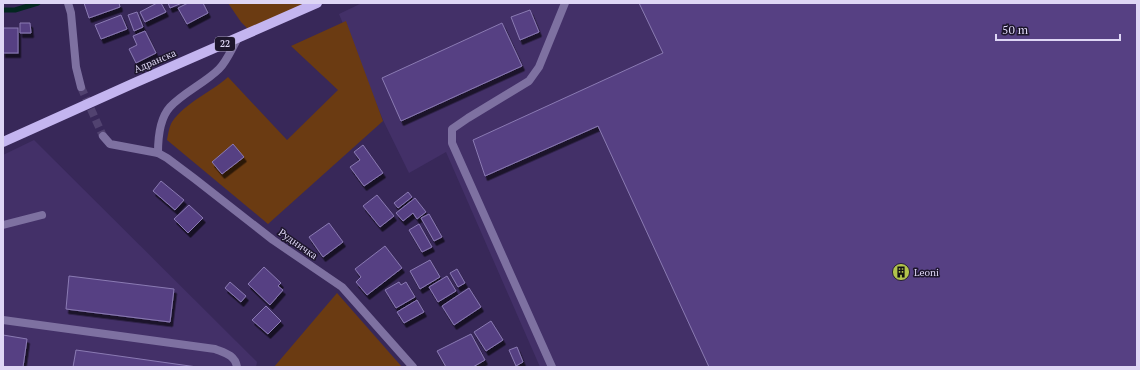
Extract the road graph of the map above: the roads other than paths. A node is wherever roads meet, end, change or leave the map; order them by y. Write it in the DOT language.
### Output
graph roads {
  1 [pos="68,3"];
  2 [pos="317,3"];
  3 [pos="565,3"];
  4 [pos="238,38"];
  5 [pos="81,87"];
  6 [pos="103,136"];
  7 [pos="3,142"];
  8 [pos="158,153"];
  9 [pos="42,215"];
  10 [pos="3,225"];
  11 [pos="3,320"];
  12 [pos="238,367"];
  13 [pos="413,367"];
  14 [pos="552,367"];
  1 -- 5 [label="street"];
  2 -- 4 [label="main road, Адранска / 22"];
  3 -- 14 [label="street"];
  4 -- 7 [label="main road, Адранска / 22"];
  4 -- 8 [label="street"];
  6 -- 8 [label="street, Рудничка"];
  8 -- 13 [label="street, Рудничка"];
  9 -- 10 [label="street"];
  11 -- 12 [label="street"];
}
